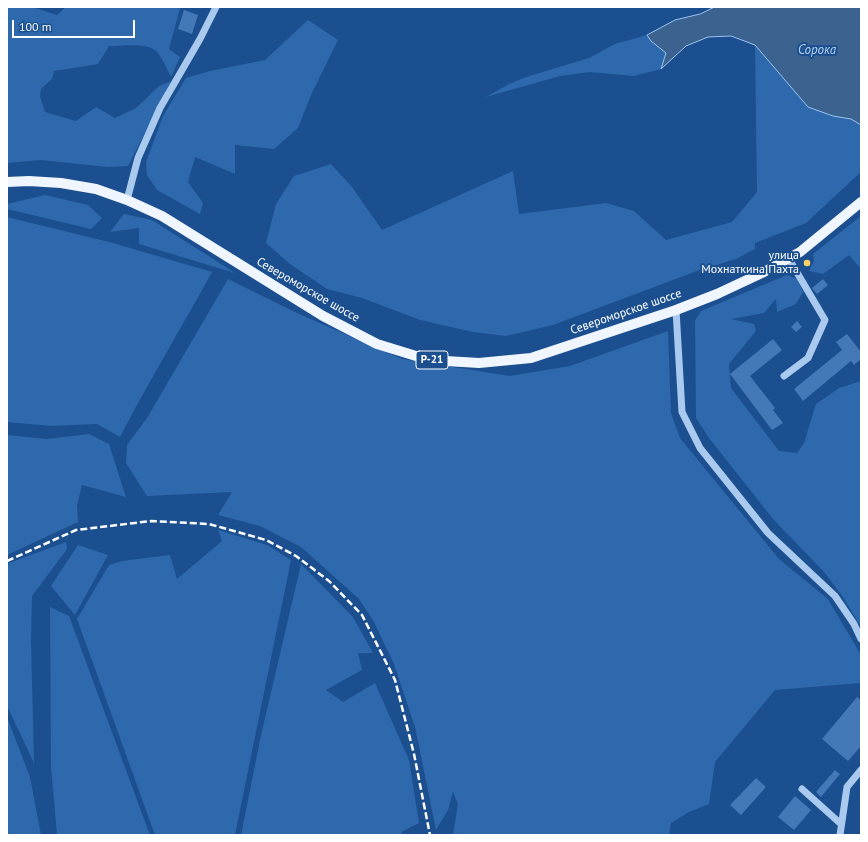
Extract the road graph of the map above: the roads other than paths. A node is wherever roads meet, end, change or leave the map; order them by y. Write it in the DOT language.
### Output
graph roads {
  1 [pos="216,7"];
  2 [pos="7,182"];
  3 [pos="127,200"];
  4 [pos="861,202"];
  5 [pos="789,259"];
  6 [pos="676,310"];
  7 [pos="784,376"];
  8 [pos="861,639"];
  9 [pos="861,770"];
  10 [pos="802,789"];
  11 [pos="841,824"];
  12 [pos="840,835"];
  1 -- 3 [label="street"];
  2 -- 3 [label="main road, Североморское шоссе / Р-21"];
  3 -- 6 [label="main road, Североморское шоссе / Р-21"];
  4 -- 5 [label="main road, Североморское шоссе / Р-21"];
  5 -- 6 [label="main road, Североморское шоссе / Р-21"];
  5 -- 7 [label="street"];
  6 -- 8 [label="street"];
  9 -- 11 [label="street"];
  10 -- 11 [label="street"];
  11 -- 12 [label="street"];
}
